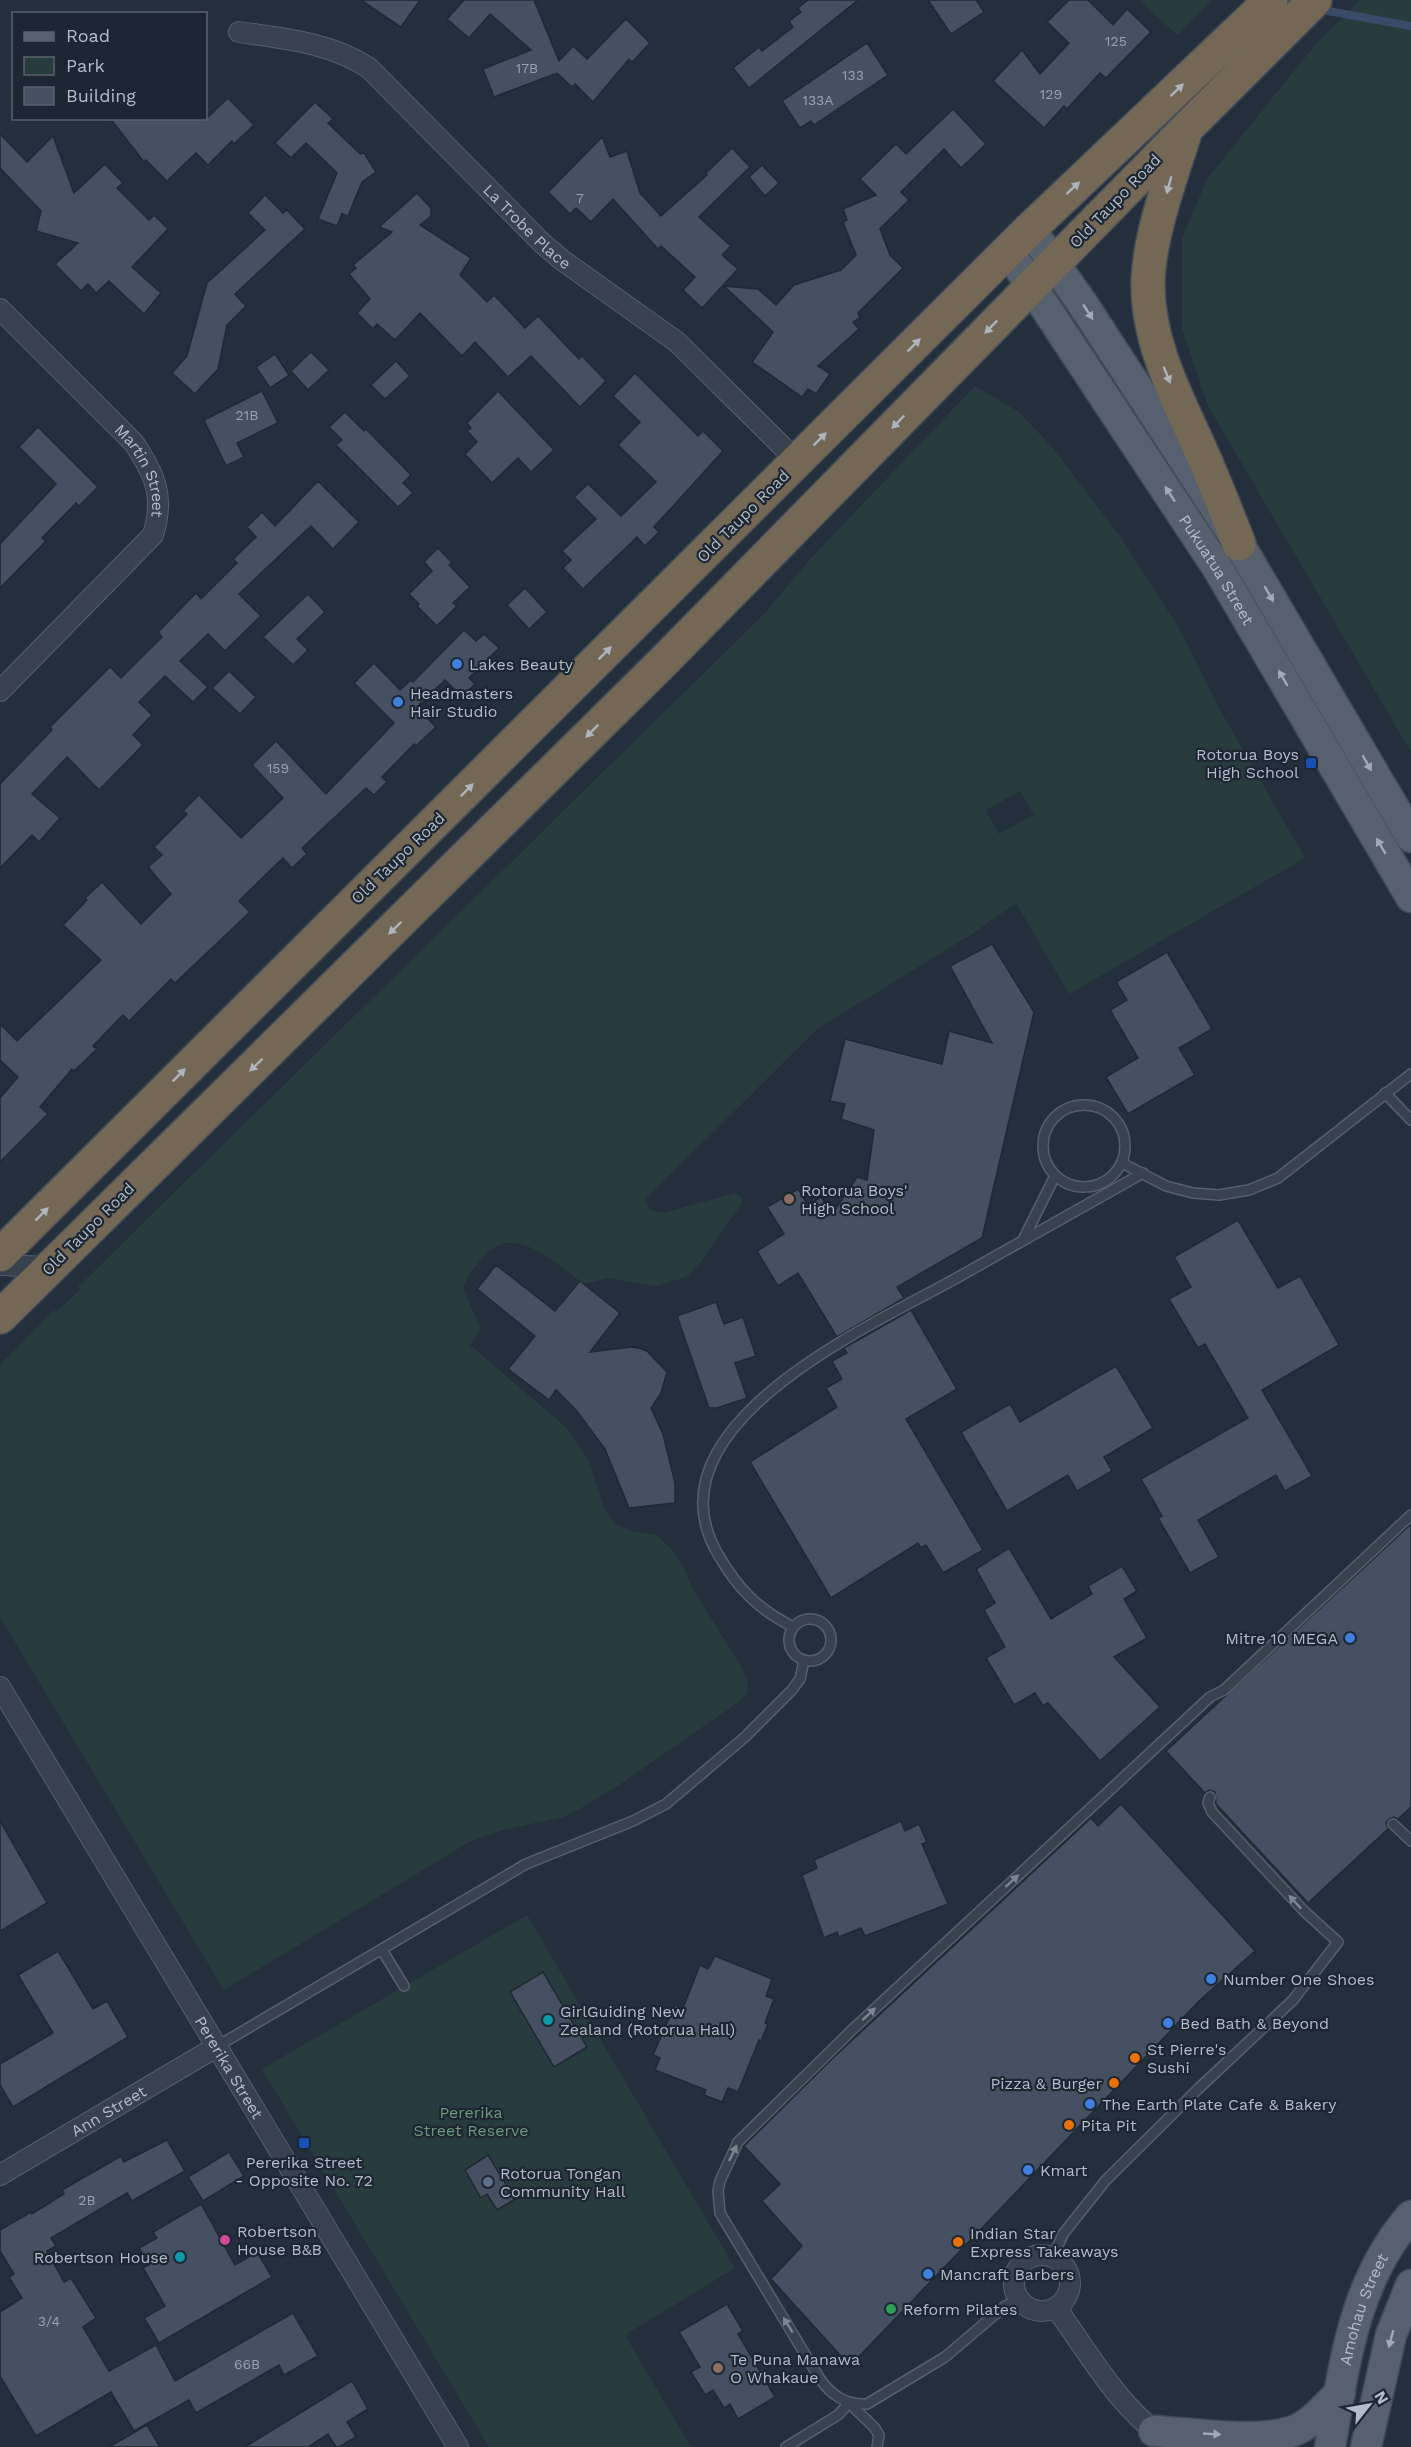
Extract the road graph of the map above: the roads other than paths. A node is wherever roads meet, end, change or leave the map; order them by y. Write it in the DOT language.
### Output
graph roads {
  1 [pos="1315,0"];
  2 [pos="1261,9"];
  3 [pos="239,32"];
  4 [pos="1186,129"];
  5 [pos="1019,240"];
  6 [pos="1043,275"];
  7 [pos="0,309"];
  8 [pos="798,462"];
  9 [pos="1239,544"];
  10 [pos="664,661"];
  11 [pos="0,691"];
  12 [pos="534,789"];
  13 [pos="1411,837"];
  14 [pos="417,839"];
  15 [pos="1411,897"];
  16 [pos="423,901"];
  17 [pos="306,948"];
  18 [pos="1411,1074"];
  19 [pos="1385,1093"];
  20 [pos="1411,1120"];
  21 [pos="1122,1163"];
  22 [pos="1143,1173"];
  23 [pos="1055,1176"];
  24 [pos="1023,1240"];
  25 [pos="3,1251"];
  26 [pos="49,1268"];
  27 [pos="0,1317"];
  28 [pos="1411,1515"];
  29 [pos="793,1627"];
  30 [pos="804,1661"];
  31 [pos="0,1687"];
  32 [pos="1210,1797"];
  33 [pos="1393,1824"];
  34 [pos="1411,1840"];
  35 [pos="382,1950"];
  36 [pos="404,1986"];
  37 [pos="216,2047"];
  38 [pos="0,2175"];
  39 [pos="1411,2216"];
  40 [pos="1053,2257"];
  41 [pos="1411,2284"];
  42 [pos="1020,2300"];
  43 [pos="1060,2305"];
  44 [pos="1340,2393"];
  45 [pos="849,2403"];
  46 [pos="1165,2439"];
  47 [pos="458,2447"];
  48 [pos="786,2447"];
  49 [pos="877,2447"];
  50 [pos="1330,2447"];
  51 [pos="1366,2447"];
  1 -- 4 [label="highway, Old Taupo Road"];
  5 -- 2 [label="highway, Old Taupo Road, one-way"];
  3 -- 8 [label="street, La Trobe Place"];
  4 -- 6 [label="highway, Old Taupo Road"];
  4 -- 9 [label="highway, one-way"];
  5 -- 6 [label="main road, Pukuatua Street"];
  8 -- 5 [label="highway, Old Taupo Road, one-way"];
  6 -- 9 [label="main road, Pukuatua Street, one-way"];
  6 -- 10 [label="highway, Old Taupo Road, one-way"];
  15 -- 6 [label="main road, Pukuatua Street, one-way"];
  7 -- 11 [label="street, Martin Street"];
  8 -- 10 [label="highway, Old Taupo Road"];
  14 -- 8 [label="highway, Old Taupo Road, one-way"];
  9 -- 13 [label="main road, Pukuatua Street, one-way"];
  10 -- 12 [label="highway, Old Taupo Road, one-way"];
  12 -- 14 [label="highway"];
  12 -- 16 [label="highway, Old Taupo Road"];
  14 -- 17 [label="highway, Old Taupo Road"];
  16 -- 17 [label="highway"];
  16 -- 26 [label="highway, Old Taupo Road, one-way"];
  25 -- 17 [label="highway, Old Taupo Road, one-way"];
  18 -- 19 [label="lane"];
  19 -- 20 [label="lane"];
  19 -- 22 [label="lane"];
  21 -- 22 [label="lane"];
  21 -- 23 [label="lane"];
  21 -- 23 [label="lane"];
  22 -- 24 [label="lane"];
  23 -- 24 [label="lane"];
  24 -- 29 [label="lane"];
  25 -- 26 [label="street"];
  26 -- 27 [label="highway, Old Taupo Road"];
  45 -- 28 [label="lane, one-way"];
  29 -- 30 [label="lane"];
  29 -- 30 [label="lane"];
  30 -- 35 [label="lane"];
  31 -- 37 [label="street, Pererika Street"];
  40 -- 32 [label="lane, one-way"];
  33 -- 34 [label="lane"];
  35 -- 36 [label="lane"];
  35 -- 37 [label="lane"];
  37 -- 38 [label="street, Ann Street"];
  37 -- 47 [label="street, Pererika Street"];
  39 -- 44 [label="main road, Amohau Street"];
  40 -- 42 [label="street"];
  40 -- 43 [label="street"];
  41 -- 51 [label="main road, Amohau Street, one-way"];
  42 -- 43 [label="street"];
  42 -- 45 [label="lane"];
  43 -- 46 [label="street"];
  46 -- 44 [label="main road, one-way"];
  44 -- 50 [label="main road, Amohau Street"];
  45 -- 48 [label="lane"];
  45 -- 49 [label="lane"];
}
